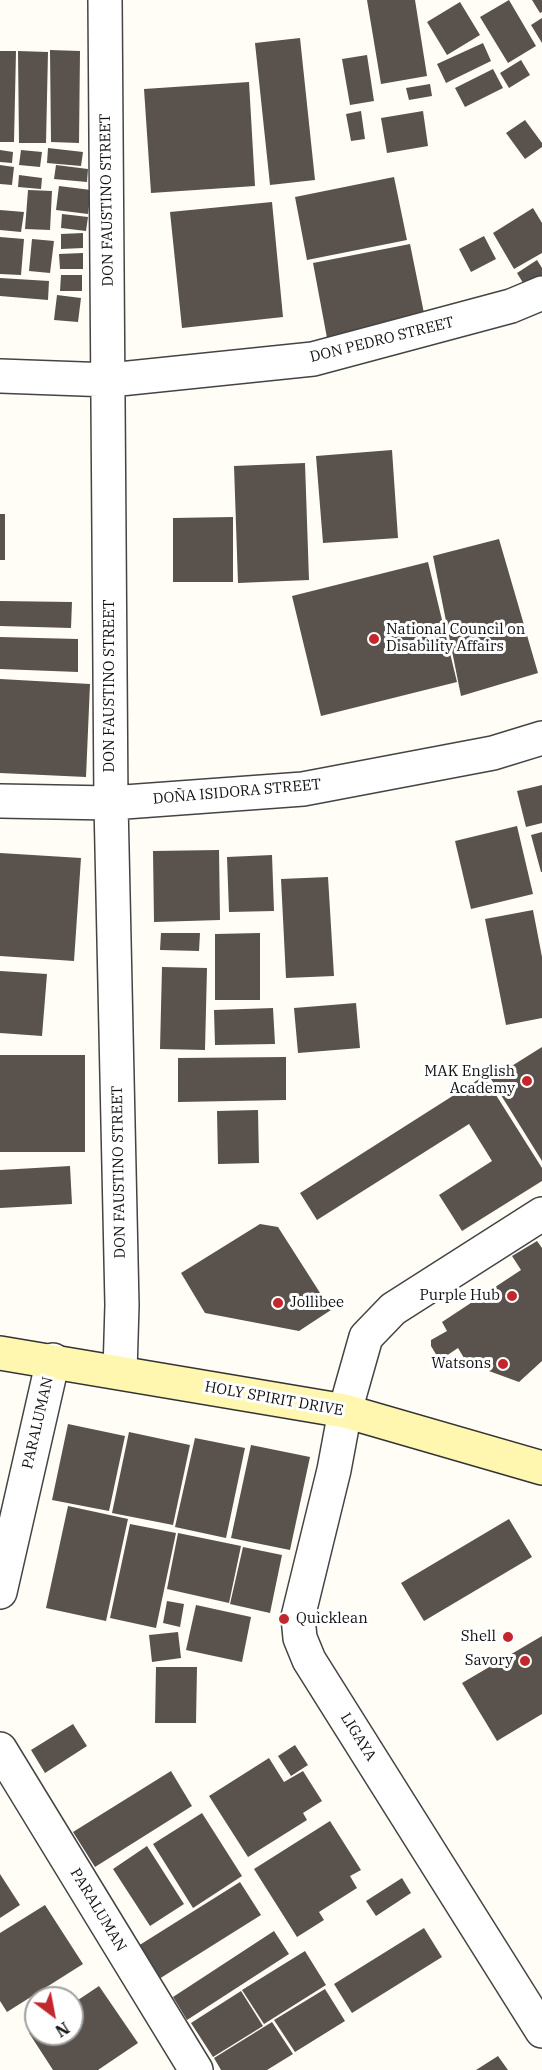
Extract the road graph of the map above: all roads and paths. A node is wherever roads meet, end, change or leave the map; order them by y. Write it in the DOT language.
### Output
graph roads {
  1 [pos="105,0"];
  2 [pos="542,293"];
  3 [pos="0,376"];
  4 [pos="110,380"];
  5 [pos="542,738"];
  6 [pos="0,801"];
  7 [pos="111,803"];
  8 [pos="542,1214"];
  9 [pos="0,1353"];
  10 [pos="52,1360"];
  11 [pos="120,1372"];
  12 [pos="345,1411"];
  13 [pos="542,1468"];
  14 [pos="0,1592"];
  15 [pos="0,1749"];
  16 [pos="542,2031"];
  17 [pos="196,2070"];
  1 -- 4 [label="street, DON FAUSTINO STREET"];
  2 -- 4 [label="street, DON PEDRO STREET"];
  3 -- 4 [label="street, DON PEDRO STREET"];
  4 -- 7 [label="street, DON FAUSTINO STREET"];
  5 -- 7 [label="street, DOÑA ISIDORA STREET"];
  6 -- 7 [label="street, DOÑA ISIDORA STREET"];
  7 -- 11 [label="street, DON FAUSTINO STREET"];
  8 -- 12 [label="street, LIGAYA"];
  9 -- 10 [label="main road, HOLY SPIRIT DRIVE"];
  10 -- 11 [label="main road, HOLY SPIRIT DRIVE"];
  10 -- 14 [label="street, PARALUMAN"];
  11 -- 12 [label="main road, HOLY SPIRIT DRIVE"];
  12 -- 13 [label="main road, HOLY SPIRIT DRIVE"];
  12 -- 16 [label="street, LIGAYA"];
  15 -- 17 [label="street, PARALUMAN"];
}
